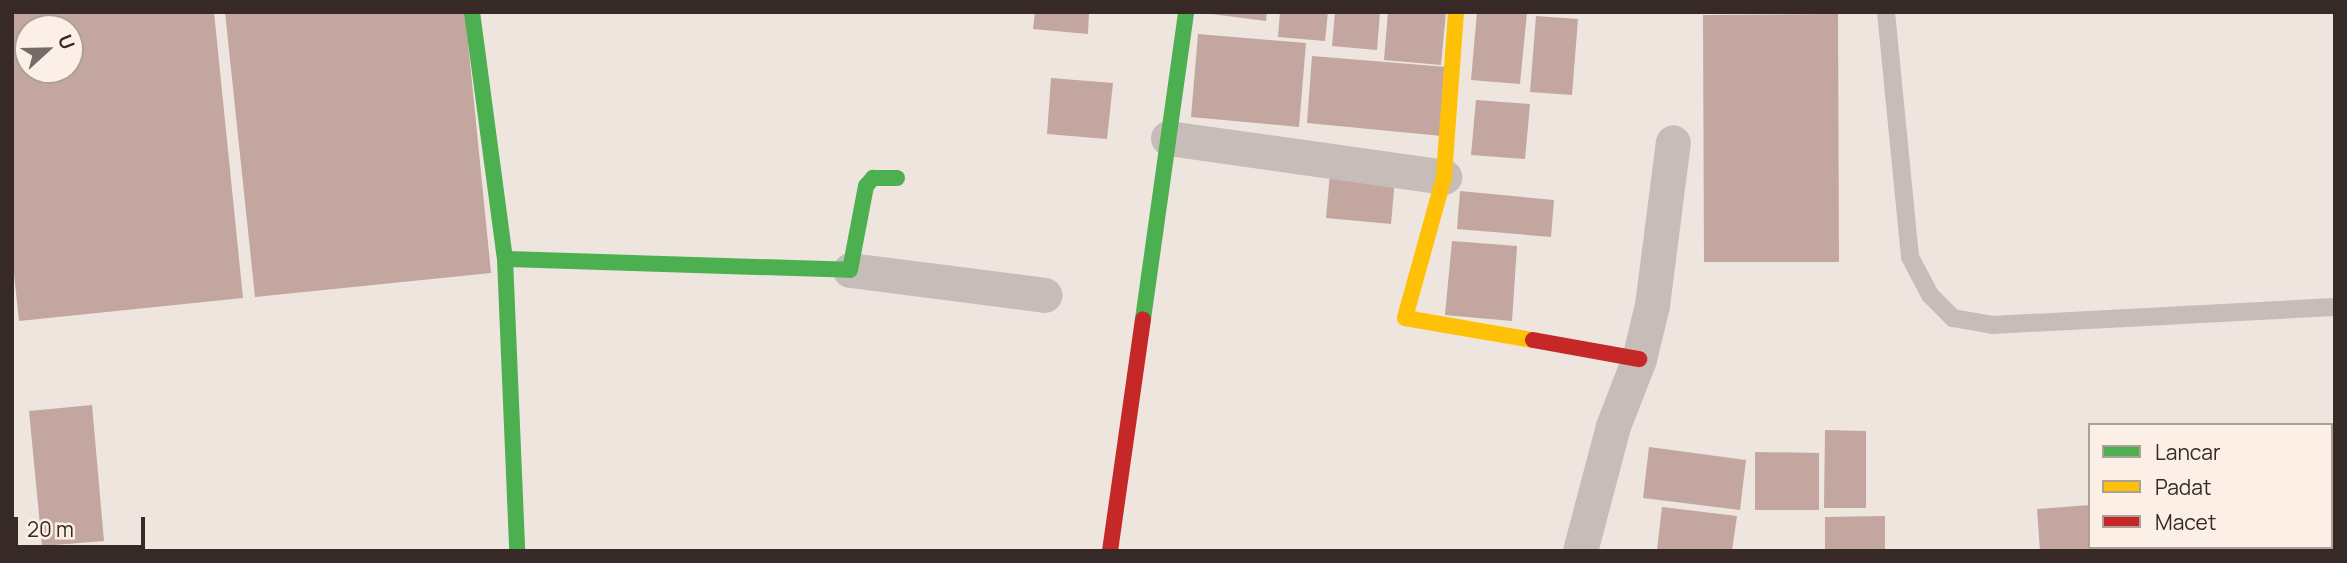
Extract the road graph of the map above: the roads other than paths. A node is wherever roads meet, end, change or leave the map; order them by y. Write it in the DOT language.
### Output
graph roads {
  1 [pos="472,12"];
  2 [pos="1186,12"];
  3 [pos="1457,12"];
  4 [pos="1885,12"];
  5 [pos="1168,138"];
  6 [pos="1673,142"];
  7 [pos="1444,177"];
  8 [pos="897,178"];
  9 [pos="505,259"];
  10 [pos="850,270"];
  11 [pos="1044,295"];
  12 [pos="2335,307"];
  13 [pos="1639,359"];
  14 [pos="517,551"];
  15 [pos="1110,551"];
  16 [pos="1580,551"];
  1 -- 9 [label="street"];
  2 -- 5 [label="street"];
  3 -- 7 [label="street"];
  4 -- 12 [label="lane"];
  5 -- 7 [label="street"];
  5 -- 15 [label="street"];
  6 -- 13 [label="street"];
  7 -- 13 [label="street"];
  8 -- 10 [label="street"];
  9 -- 10 [label="street"];
  9 -- 14 [label="street"];
  10 -- 11 [label="street"];
  13 -- 16 [label="street"];
}
